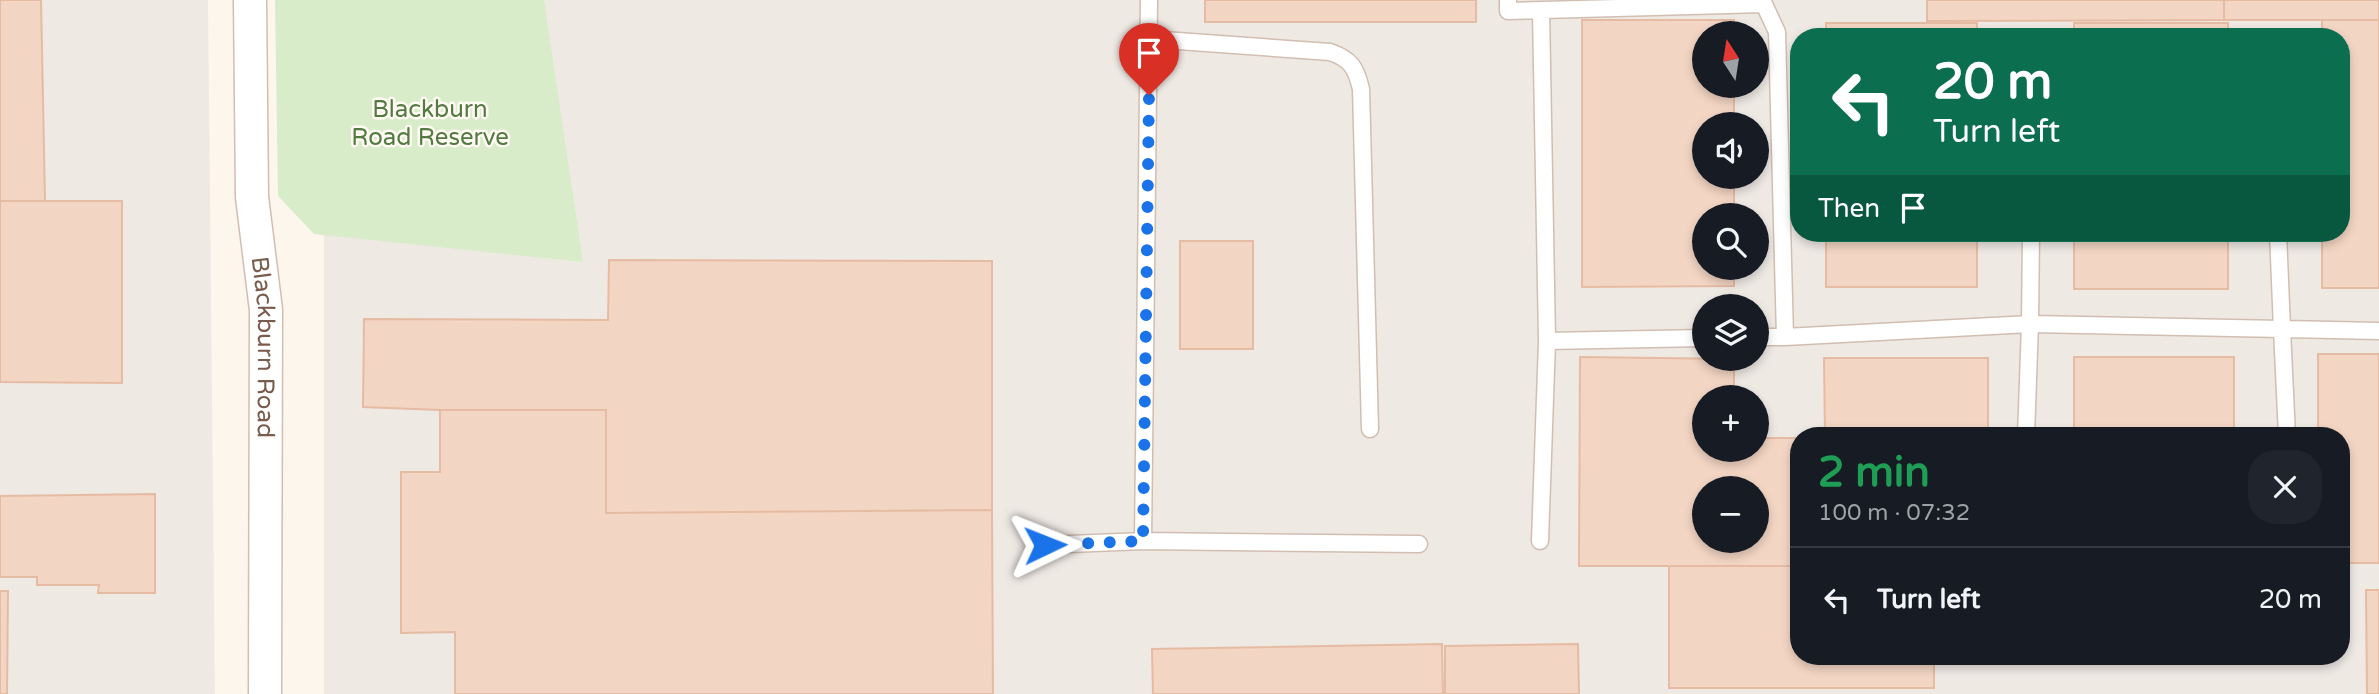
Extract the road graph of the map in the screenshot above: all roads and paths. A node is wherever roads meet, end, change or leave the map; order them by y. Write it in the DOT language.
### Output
graph roads {
  1 [pos="250,0"];
  2 [pos="1149,0"];
  3 [pos="1508,0"];
  4 [pos="1763,2"];
  5 [pos="1541,10"];
  6 [pos="1150,39"];
  7 [pos="2031,242"];
  8 [pos="2278,242"];
  9 [pos="2030,324"];
  10 [pos="2282,329"];
  11 [pos="2379,331"];
  12 [pos="1769,337"];
  13 [pos="1785,337"];
  14 [pos="1692,338"];
  15 [pos="1547,341"];
  16 [pos="2026,427"];
  17 [pos="2287,427"];
  18 [pos="1370,429"];
  19 [pos="1143,541"];
  20 [pos="1540,541"];
  21 [pos="1419,544"];
  22 [pos="1045,545"];
  23 [pos="265,694"];
  1 -- 23 [label="street, Blackburn Road"];
  2 -- 6 [label="lane"];
  3 -- 5 [label="lane"];
  4 -- 5 [label="lane"];
  4 -- 13 [label="lane"];
  5 -- 15 [label="lane"];
  6 -- 18 [label="lane"];
  6 -- 19 [label="lane"];
  7 -- 9 [label="lane"];
  8 -- 10 [label="lane"];
  9 -- 10 [label="lane"];
  9 -- 13 [label="lane"];
  9 -- 16 [label="lane"];
  10 -- 11 [label="lane"];
  10 -- 17 [label="lane"];
  12 -- 13 [label="lane"];
  14 -- 15 [label="lane"];
  15 -- 20 [label="lane"];
  19 -- 21 [label="lane"];
  19 -- 22 [label="lane"];
}
